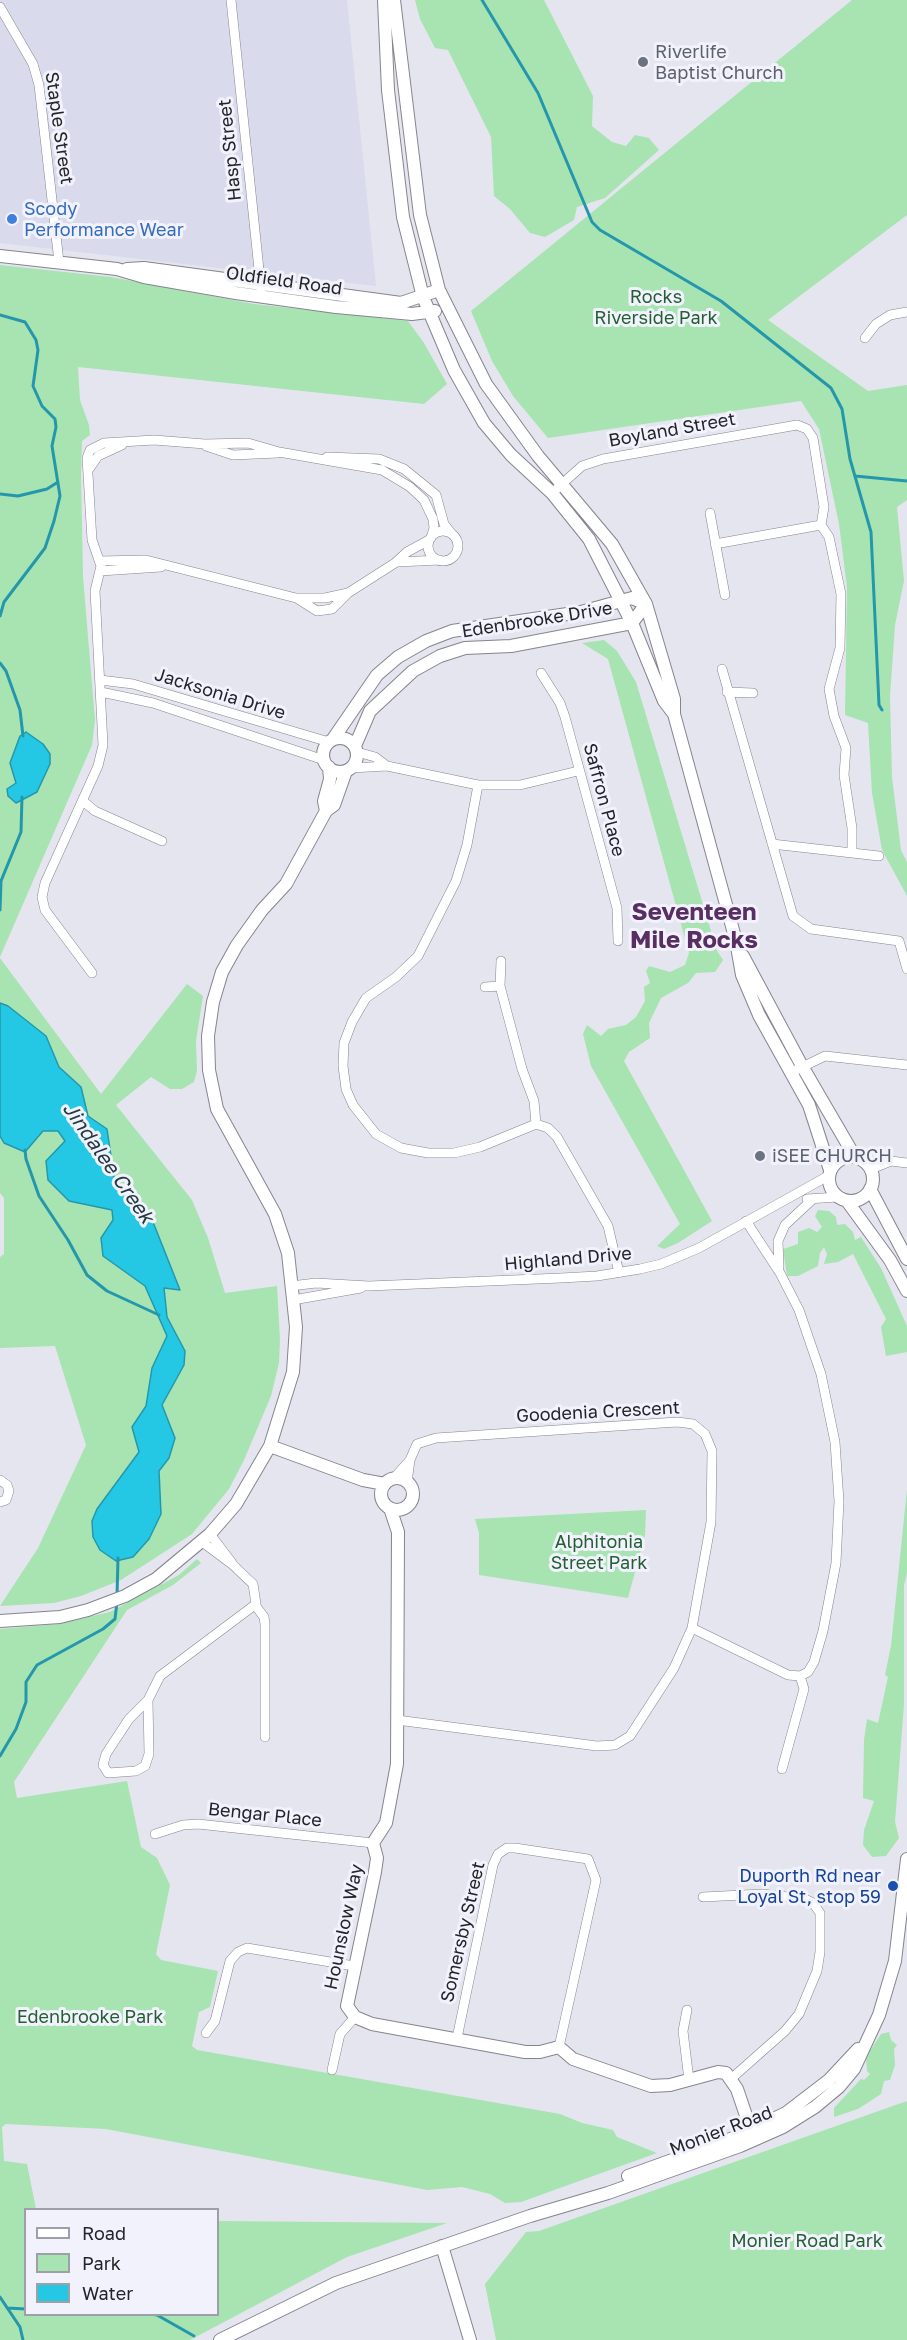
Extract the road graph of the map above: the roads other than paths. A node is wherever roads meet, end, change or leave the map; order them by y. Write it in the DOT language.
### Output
graph roads {
  1 [pos="231,0"];
  2 [pos="384,0"];
  3 [pos="394,0"];
  4 [pos="0,7"];
  5 [pos="0,256"];
  6 [pos="59,262"];
  7 [pos="117,269"];
  8 [pos="260,283"];
  9 [pos="440,290"];
  10 [pos="262,297"];
  11 [pos="423,297"];
  12 [pos="447,307"];
  13 [pos="907,312"];
  14 [pos="430,313"];
  15 [pos="865,338"];
  16 [pos="319,457"];
  17 [pos="563,484"];
  18 [pos="552,493"];
  19 [pos="710,513"];
  20 [pos="821,525"];
  21 [pos="452,534"];
  22 [pos="430,539"];
  23 [pos="716,544"];
  24 [pos="441,560"];
  25 [pos="395,563"];
  26 [pos="100,566"];
  27 [pos="725,595"];
  28 [pos="620,600"];
  29 [pos="646,604"];
  30 [pos="632,623"];
  31 [pos="722,669"];
  32 [pos="541,674"];
  33 [pos="100,680"];
  34 [pos="101,692"];
  35 [pos="727,692"];
  36 [pos="753,693"];
  37 [pos="674,714"];
  38 [pos="331,741"];
  39 [pos="356,749"];
  40 [pos="326,764"];
  41 [pos="387,766"];
  42 [pos="349,769"];
  43 [pos="578,771"];
  44 [pos="478,785"];
  45 [pos="83,801"];
  46 [pos="326,811"];
  47 [pos="162,842"];
  48 [pos="772,843"];
  49 [pos="852,853"];
  50 [pos="879,856"];
  51 [pos="618,941"];
  52 [pos="501,961"];
  53 [pos="907,969"];
  54 [pos="92,973"];
  55 [pos="500,986"];
  56 [pos="485,987"];
  57 [pos="907,1065"];
  58 [pos="797,1069"];
  59 [pos="536,1124"];
  60 [pos="855,1156"];
  61 [pos="907,1163"];
  62 [pos="871,1169"];
  63 [pos="829,1173"];
  64 [pos="870,1189"];
  65 [pos="790,1199"];
  66 [pos="813,1199"];
  67 [pos="843,1199"];
  68 [pos="746,1221"];
  69 [pos="907,1259"];
  70 [pos="619,1273"];
  71 [pos="780,1273"];
  72 [pos="291,1286"];
  73 [pos="369,1286"];
  74 [pos="907,1291"];
  75 [pos="293,1300"];
  76 [pos="270,1446"];
  77 [pos="410,1460"];
  78 [pos="0,1480"];
  79 [pos="363,1480"];
  80 [pos="389,1481"];
  81 [pos="407,1483"];
  82 [pos="381,1496"];
  83 [pos="0,1503"];
  84 [pos="406,1506"];
  85 [pos="390,1508"];
  86 [pos="398,1532"];
  87 [pos="206,1538"];
  88 [pos="255,1605"];
  89 [pos="0,1621"];
  90 [pos="692,1628"];
  91 [pos="800,1676"];
  92 [pos="148,1700"];
  93 [pos="397,1720"];
  94 [pos="265,1737"];
  95 [pos="783,1769"];
  96 [pos="155,1834"];
  97 [pos="373,1844"];
  98 [pos="907,1859"];
  99 [pos="703,1897"];
  100 [pos="354,1966"];
  101 [pos="687,2010"];
  102 [pos="355,2017"];
  103 [pos="206,2033"];
  104 [pos="457,2038"];
  105 [pos="560,2048"];
  106 [pos="332,2070"];
  107 [pos="732,2078"];
  108 [pos="689,2080"];
  109 [pos="753,2135"];
  110 [pos="442,2246"];
  111 [pos="220,2340"];
  112 [pos="470,2340"];
  1 -- 8 [label="street, Hasp Street"];
  2 -- 11 [label="street"];
  3 -- 9 [label="street"];
  4 -- 6 [label="street, Staple Street"];
  5 -- 6 [label="street, Oldfield Road"];
  6 -- 7 [label="street, Oldfield Road"];
  7 -- 8 [label="street, Oldfield Road"];
  7 -- 10 [label="street, Oldfield Road"];
  8 -- 10 [label="street, Hasp Street"];
  8 -- 11 [label="street, Oldfield Road"];
  9 -- 11 [label="street, Oldfield Road"];
  9 -- 12 [label="street"];
  10 -- 14 [label="street, Oldfield Road"];
  11 -- 14 [label="street"];
  12 -- 14 [label="street, Oldfield Road"];
  12 -- 17 [label="street"];
  13 -- 15 [label="street"];
  14 -- 18 [label="street"];
  16 -- 21 [label="street"];
  16 -- 22 [label="street"];
  16 -- 26 [label="street"];
  17 -- 18 [label="street, Boyland Street"];
  17 -- 20 [label="street, Boyland Street"];
  17 -- 29 [label="street"];
  18 -- 28 [label="street"];
  19 -- 23 [label="street"];
  20 -- 23 [label="street"];
  20 -- 49 [label="street"];
  21 -- 22 [label="street"];
  21 -- 24 [label="street"];
  22 -- 24 [label="street"];
  22 -- 25 [label="street"];
  23 -- 27 [label="street"];
  24 -- 25 [label="street"];
  25 -- 26 [label="street"];
  26 -- 33 [label="street"];
  28 -- 29 [label="street, Edenbrooke Drive"];
  28 -- 30 [label="street"];
  28 -- 38 [label="street, Edenbrooke Drive"];
  29 -- 30 [label="street, Edenbrooke Drive"];
  29 -- 37 [label="street"];
  30 -- 37 [label="street"];
  30 -- 39 [label="street, Edenbrooke Drive"];
  31 -- 35 [label="street"];
  32 -- 43 [label="street, Saffron Place"];
  33 -- 34 [label="street"];
  33 -- 38 [label="street, Jacksonia Drive"];
  34 -- 40 [label="street, Jacksonia Drive"];
  34 -- 45 [label="street"];
  35 -- 36 [label="street"];
  35 -- 48 [label="street"];
  37 -- 58 [label="street"];
  38 -- 39 [label="street"];
  38 -- 40 [label="street"];
  39 -- 41 [label="street"];
  39 -- 42 [label="street"];
  40 -- 42 [label="street"];
  40 -- 46 [label="street"];
  41 -- 42 [label="street"];
  41 -- 44 [label="street"];
  42 -- 46 [label="street"];
  43 -- 44 [label="street"];
  43 -- 51 [label="street, Saffron Place"];
  44 -- 59 [label="street"];
  45 -- 47 [label="street"];
  45 -- 54 [label="street"];
  46 -- 72 [label="street"];
  48 -- 49 [label="street"];
  48 -- 53 [label="street"];
  49 -- 50 [label="street"];
  52 -- 55 [label="street"];
  55 -- 56 [label="street"];
  55 -- 59 [label="street"];
  57 -- 58 [label="street"];
  58 -- 60 [label="street"];
  58 -- 63 [label="street"];
  59 -- 70 [label="street"];
  60 -- 62 [label="street"];
  60 -- 63 [label="street"];
  61 -- 62 [label="street"];
  62 -- 64 [label="street"];
  63 -- 65 [label="street, Highland Drive"];
  63 -- 67 [label="street"];
  64 -- 67 [label="street"];
  64 -- 69 [label="street"];
  65 -- 66 [label="street, Highland Drive"];
  65 -- 68 [label="street, Highland Drive"];
  66 -- 67 [label="street, Highland Drive"];
  66 -- 71 [label="street"];
  67 -- 74 [label="street"];
  68 -- 70 [label="street, Highland Drive"];
  68 -- 71 [label="street"];
  70 -- 73 [label="street, Highland Drive"];
  71 -- 91 [label="street"];
  72 -- 73 [label="street, Highland Drive"];
  72 -- 75 [label="street"];
  73 -- 75 [label="street, Highland Drive"];
  75 -- 76 [label="street"];
  76 -- 79 [label="street"];
  76 -- 87 [label="street"];
  77 -- 80 [label="street, Goodenia Crescent"];
  77 -- 81 [label="street"];
  77 -- 90 [label="street, Goodenia Crescent"];
  78 -- 83 [label="street"];
  79 -- 80 [label="street"];
  79 -- 82 [label="street"];
  80 -- 81 [label="street"];
  80 -- 82 [label="street"];
  81 -- 84 [label="street"];
  82 -- 85 [label="street"];
  84 -- 85 [label="street"];
  84 -- 86 [label="street, Hounslow Way"];
  85 -- 86 [label="street, Hounslow Way"];
  86 -- 93 [label="street, Hounslow Way"];
  87 -- 88 [label="street"];
  87 -- 89 [label="street"];
  88 -- 92 [label="street"];
  88 -- 94 [label="street"];
  90 -- 91 [label="street"];
  90 -- 93 [label="street, Goodenia Crescent"];
  91 -- 95 [label="street"];
  92 -- 92 [label="street"];
  93 -- 97 [label="street, Hounslow Way"];
  96 -- 97 [label="street, Bengar Place"];
  97 -- 100 [label="street, Hounslow Way"];
  98 -- 109 [label="street, Monier Road"];
  99 -- 107 [label="street"];
  100 -- 102 [label="street, Hounslow Way"];
  100 -- 103 [label="street"];
  101 -- 108 [label="street"];
  102 -- 104 [label="street"];
  102 -- 106 [label="street"];
  104 -- 105 [label="street"];
  104 -- 105 [label="street, Somersby Street"];
  105 -- 108 [label="street"];
  107 -- 108 [label="street"];
  107 -- 109 [label="street"];
  109 -- 110 [label="street, Monier Road"];
  110 -- 111 [label="street, Monier Road"];
  110 -- 112 [label="street"];
}
